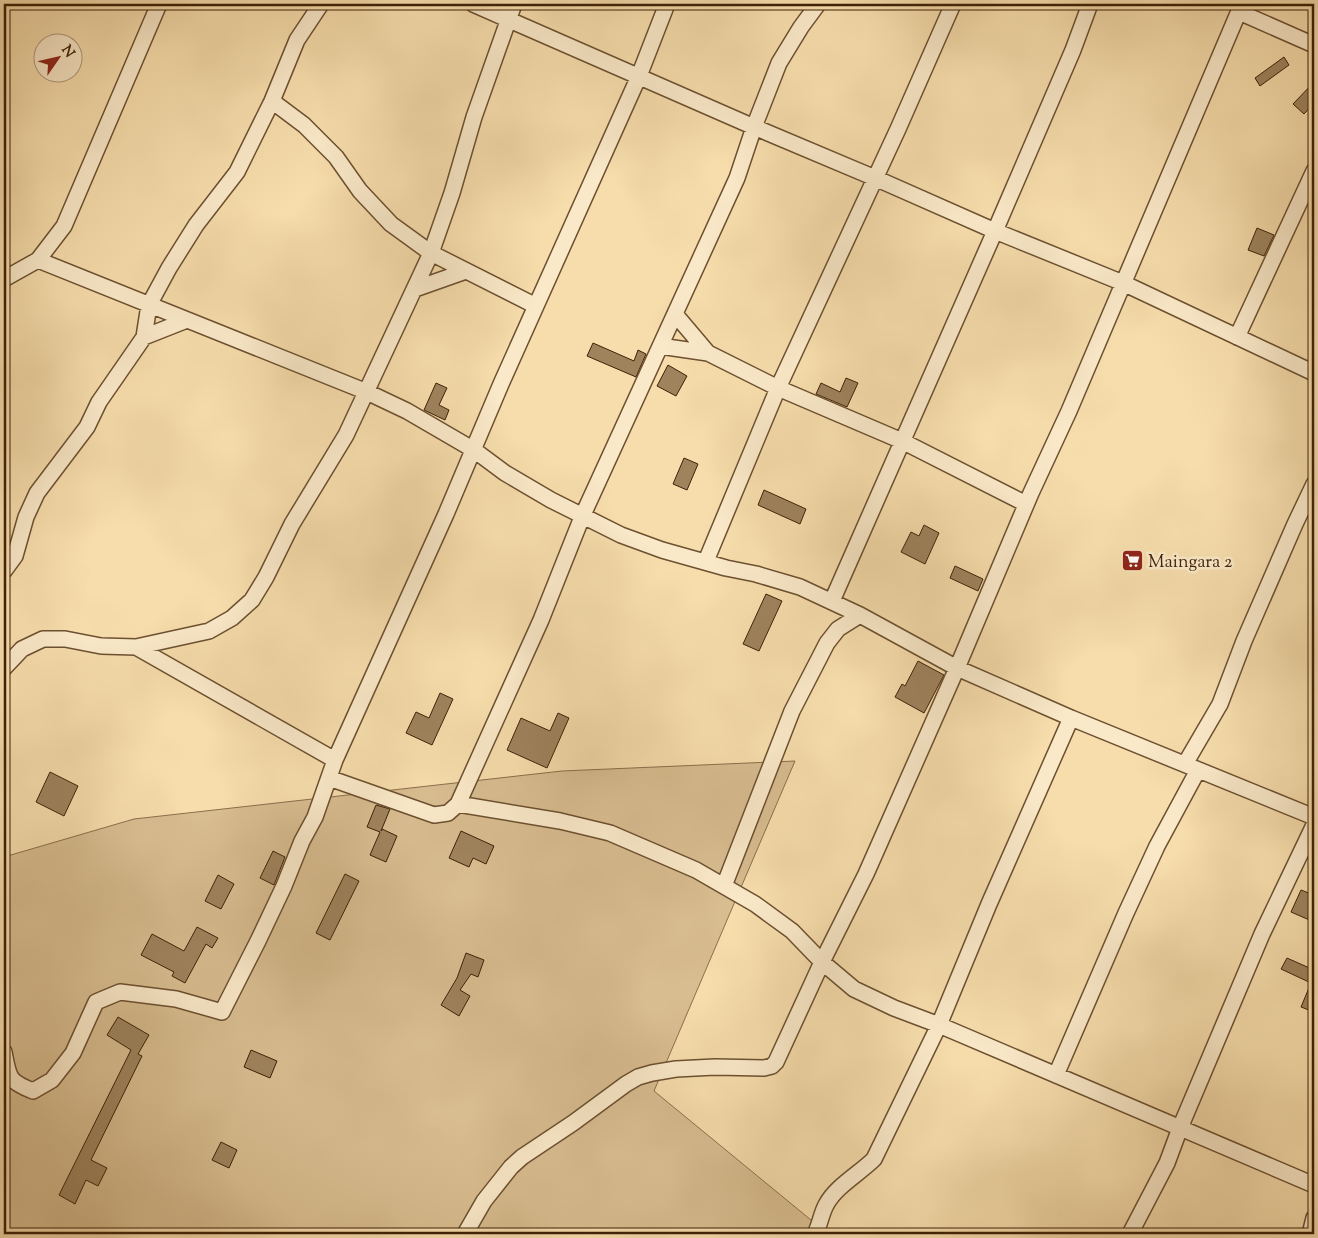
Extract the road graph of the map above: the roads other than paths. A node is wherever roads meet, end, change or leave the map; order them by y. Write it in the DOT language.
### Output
graph roads {
  1 [pos="159,4"];
  2 [pos="320,4"];
  3 [pos="473,4"];
  4 [pos="514,4"];
  5 [pos="667,4"];
  6 [pos="818,4"];
  7 [pos="953,4"];
  8 [pos="1090,4"];
  9 [pos="1241,8"];
  10 [pos="508,18"];
  11 [pos="1314,45"];
  12 [pos="638,76"];
  13 [pos="272,101"];
  14 [pos="754,127"];
  15 [pos="1314,171"];
  16 [pos="875,178"];
  17 [pos="995,231"];
  18 [pos="431,253"];
  19 [pos="38,260"];
  20 [pos="466,271"];
  21 [pos="7,275"];
  22 [pos="1123,283"];
  23 [pos="415,289"];
  24 [pos="149,305"];
  25 [pos="536,306"];
  26 [pos="674,314"];
  27 [pos="188,320"];
  28 [pos="144,337"];
  29 [pos="1237,337"];
  30 [pos="660,346"];
  31 [pos="708,354"];
  32 [pos="1314,373"];
  33 [pos="778,388"];
  34 [pos="367,392"];
  35 [pos="902,441"];
  36 [pos="474,450"];
  37 [pos="1314,484"];
  38 [pos="1026,504"];
  39 [pos="582,516"];
  40 [pos="706,562"];
  41 [pos="4,571"];
  42 [pos="832,601"];
  43 [pos="860,615"];
  44 [pos="136,647"];
  45 [pos="4,668"];
  46 [pos="957,668"];
  47 [pos="1070,718"];
  48 [pos="335,760"];
  49 [pos="1191,767"];
  50 [pos="329,778"];
  51 [pos="458,804"];
  52 [pos="1314,817"];
  53 [pos="1314,826"];
  54 [pos="724,886"];
  55 [pos="822,962"];
  56 [pos="939,1025"];
  57 [pos="4,1052"];
  58 [pos="1056,1075"];
  59 [pos="1180,1128"];
  60 [pos="1314,1184"];
  61 [pos="1314,1218"];
  62 [pos="465,1234"];
  63 [pos="816,1234"];
  64 [pos="1130,1234"];
  65 [pos="1310,1234"];
  1 -- 19 [label="street"];
  2 -- 13 [label="street"];
  3 -- 10 [label="street"];
  4 -- 10 [label="street"];
  5 -- 12 [label="street"];
  6 -- 14 [label="street"];
  7 -- 16 [label="street"];
  8 -- 17 [label="street"];
  9 -- 11 [label="street"];
  9 -- 22 [label="street"];
  10 -- 12 [label="street"];
  10 -- 18 [label="street"];
  12 -- 14 [label="street"];
  12 -- 25 [label="street"];
  13 -- 18 [label="street"];
  13 -- 24 [label="street"];
  14 -- 16 [label="street"];
  14 -- 26 [label="street"];
  15 -- 29 [label="street"];
  16 -- 17 [label="street"];
  16 -- 33 [label="street"];
  17 -- 22 [label="street"];
  17 -- 35 [label="street"];
  18 -- 20 [label="street"];
  18 -- 23 [label="street"];
  19 -- 21 [label="street"];
  19 -- 24 [label="street"];
  20 -- 23 [label="street"];
  20 -- 25 [label="street"];
  22 -- 29 [label="street"];
  22 -- 38 [label="street"];
  23 -- 34 [label="street"];
  24 -- 27 [label="street"];
  24 -- 28 [label="street"];
  25 -- 36 [label="street"];
  26 -- 30 [label="street"];
  26 -- 31 [label="street"];
  27 -- 28 [label="street"];
  27 -- 34 [label="street"];
  28 -- 41 [label="street"];
  29 -- 32 [label="street"];
  30 -- 31 [label="street"];
  30 -- 39 [label="street"];
  31 -- 33 [label="street"];
  33 -- 35 [label="street"];
  33 -- 40 [label="street"];
  34 -- 36 [label="street"];
  34 -- 44 [label="street"];
  35 -- 38 [label="street"];
  35 -- 42 [label="street"];
  36 -- 39 [label="street"];
  36 -- 48 [label="street"];
  37 -- 49 [label="street"];
  38 -- 46 [label="street"];
  39 -- 40 [label="street"];
  39 -- 51 [label="street"];
  40 -- 42 [label="street"];
  42 -- 43 [label="street"];
  43 -- 46 [label="street"];
  43 -- 54 [label="street"];
  44 -- 45 [label="street"];
  44 -- 48 [label="street"];
  46 -- 47 [label="street"];
  46 -- 55 [label="street"];
  47 -- 49 [label="street"];
  47 -- 56 [label="street"];
  48 -- 50 [label="street"];
  49 -- 52 [label="street"];
  49 -- 58 [label="street"];
  50 -- 51 [label="street"];
  50 -- 57 [label="street"];
  51 -- 54 [label="street"];
  53 -- 59 [label="street"];
  54 -- 55 [label="street"];
  55 -- 56 [label="street"];
  55 -- 62 [label="street"];
  56 -- 58 [label="street"];
  56 -- 63 [label="street"];
  58 -- 59 [label="street"];
  59 -- 60 [label="street"];
  59 -- 64 [label="street"];
  61 -- 65 [label="street"];
}
